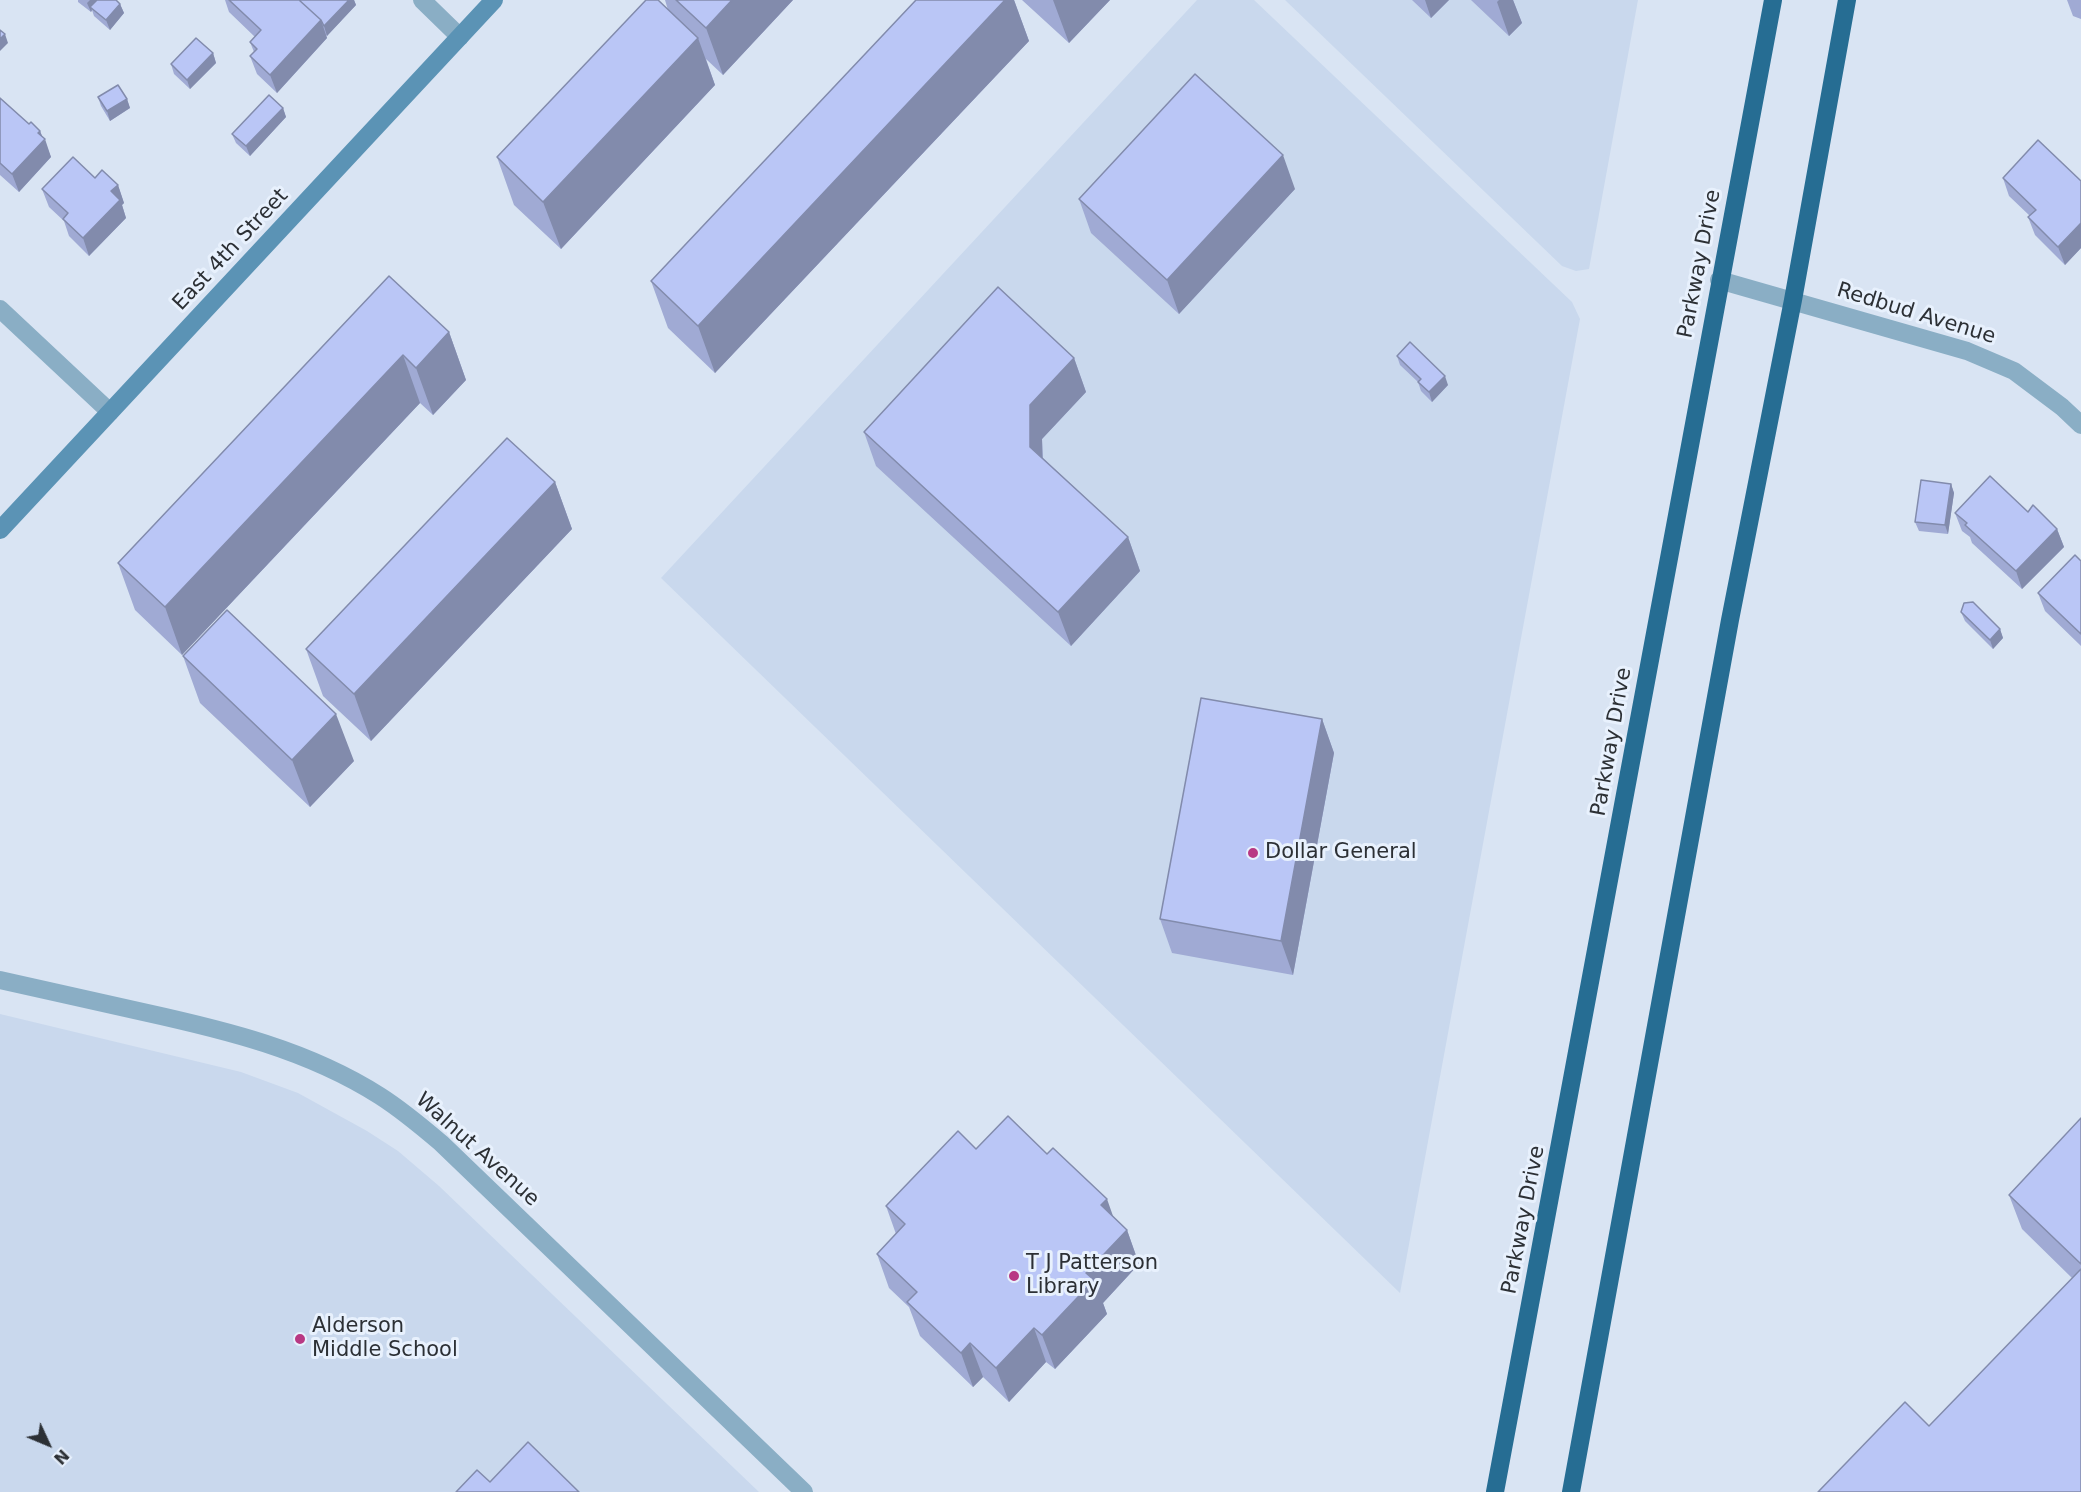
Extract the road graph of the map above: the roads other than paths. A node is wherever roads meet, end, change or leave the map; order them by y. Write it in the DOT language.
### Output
graph roads {
  1 [pos="422,0"];
  2 [pos="494,0"];
  3 [pos="1773,0"];
  4 [pos="1847,0"];
  5 [pos="460,37"];
  6 [pos="1719,280"];
  7 [pos="1793,300"];
  8 [pos="0,309"];
  9 [pos="110,412"];
  10 [pos="2081,426"];
  11 [pos="0,530"];
  12 [pos="0,980"];
  13 [pos="804,1492"];
  14 [pos="1496,1492"];
  15 [pos="1571,1492"];
  1 -- 5 [label="street"];
  2 -- 5 [label="street, East 4th Street"];
  3 -- 6 [label="highway, Parkway Drive"];
  4 -- 7 [label="highway"];
  5 -- 9 [label="street, East 4th Street"];
  6 -- 7 [label="street, Redbud Avenue"];
  6 -- 14 [label="highway, Parkway Drive"];
  7 -- 10 [label="street, Redbud Avenue"];
  7 -- 15 [label="highway"];
  8 -- 9 [label="street"];
  9 -- 11 [label="street, East 4th Street"];
  12 -- 13 [label="street, Walnut Avenue"];
}
